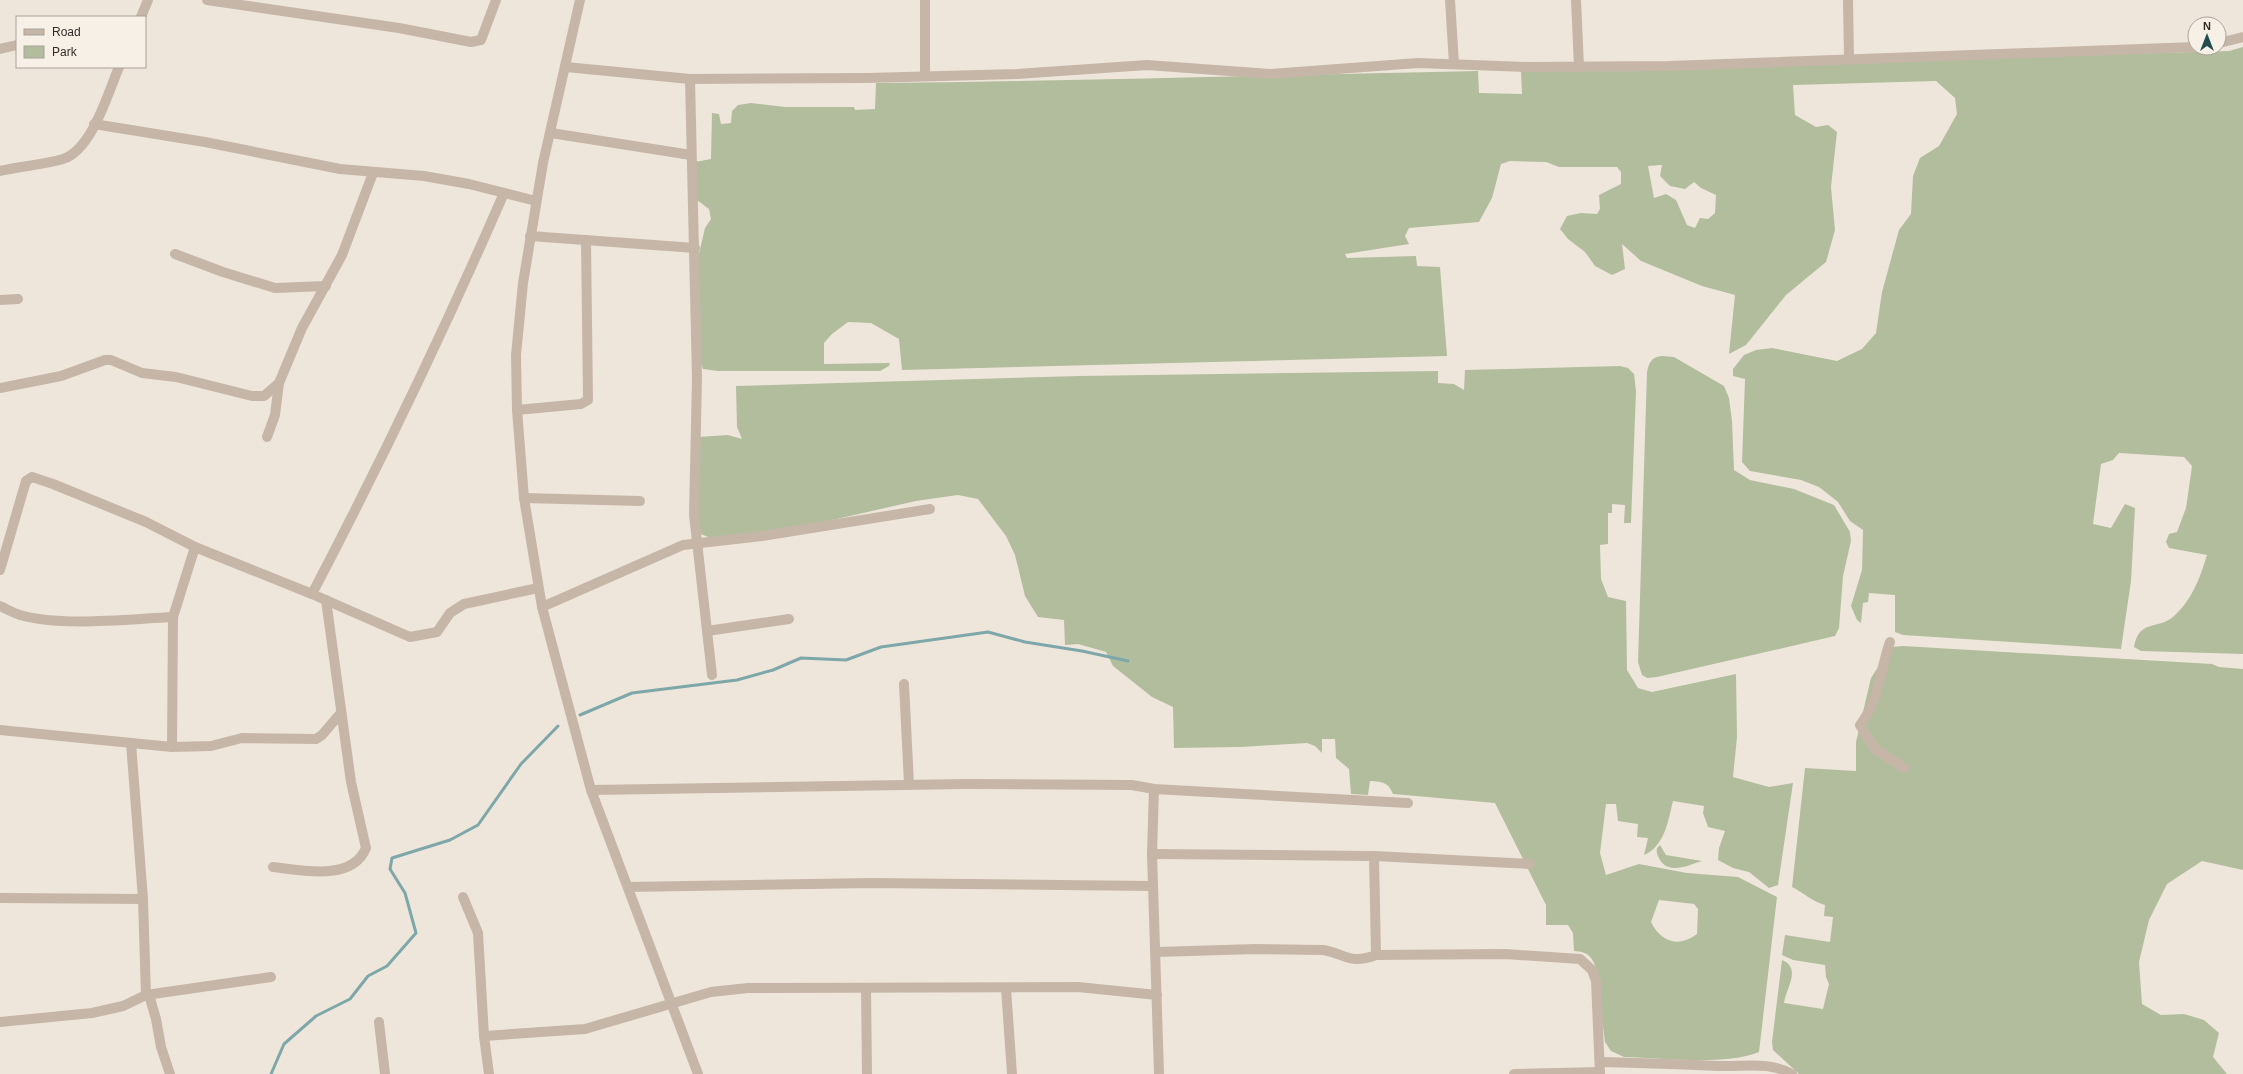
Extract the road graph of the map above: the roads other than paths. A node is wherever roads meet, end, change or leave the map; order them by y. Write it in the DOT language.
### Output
graph roads {
  1 [pos="148,0"];
  2 [pos="207,0"];
  3 [pos="496,0"];
  4 [pos="580,0"];
  5 [pos="925,0"];
  6 [pos="1450,0"];
  7 [pos="1576,0"];
  8 [pos="1848,0"];
  9 [pos="140,16"];
  10 [pos="2243,37"];
  11 [pos="2227,41"];
  12 [pos="16,45"];
  13 [pos="2187,47"];
  14 [pos="0,49"];
  15 [pos="1849,59"];
  16 [pos="1454,64"];
  17 [pos="566,67"];
  18 [pos="1579,67"];
  19 [pos="119,68"];
  20 [pos="925,76"];
  21 [pos="690,79"];
  22 [pos="94,124"];
  23 [pos="551,133"];
  24 [pos="691,155"];
  25 [pos="0,171"];
  26 [pos="373,173"];
  27 [pos="504,193"];
  28 [pos="536,200"];
  29 [pos="530,236"];
  30 [pos="586,240"];
  31 [pos="695,248"];
  32 [pos="174,254"];
  33 [pos="326,286"];
  34 [pos="18,299"];
  35 [pos="0,300"];
  36 [pos="279,382"];
  37 [pos="0,388"];
  38 [pos="517,410"];
  39 [pos="267,437"];
  40 [pos="524,498"];
  41 [pos="640,501"];
  42 [pos="930,509"];
  43 [pos="696,542"];
  44 [pos="195,547"];
  45 [pos="0,570"];
  46 [pos="538,588"];
  47 [pos="312,594"];
  48 [pos="326,600"];
  49 [pos="0,606"];
  50 [pos="542,607"];
  51 [pos="173,617"];
  52 [pos="789,619"];
  53 [pos="707,631"];
  54 [pos="1890,642"];
  55 [pos="712,675"];
  56 [pos="904,684"];
  57 [pos="340,714"];
  58 [pos="0,730"];
  59 [pos="131,743"];
  60 [pos="172,747"];
  61 [pos="1904,768"];
  62 [pos="909,784"];
  63 [pos="1154,789"];
  64 [pos="592,790"];
  65 [pos="1408,803"];
  66 [pos="1152,854"];
  67 [pos="1374,856"];
  68 [pos="1530,864"];
  69 [pos="273,867"];
  70 [pos="1153,886"];
  71 [pos="628,887"];
  72 [pos="463,897"];
  73 [pos="0,898"];
  74 [pos="143,899"];
  75 [pos="1156,952"];
  76 [pos="1376,955"];
  77 [pos="271,977"];
  78 [pos="866,988"];
  79 [pos="1006,988"];
  80 [pos="147,995"];
  81 [pos="1157,995"];
  82 [pos="672,1003"];
  83 [pos="0,1022"];
  84 [pos="379,1022"];
  85 [pos="484,1036"];
  86 [pos="1601,1062"];
  87 [pos="1726,1070"];
  88 [pos="1600,1073"];
  89 [pos="170,1074"];
  90 [pos="385,1074"];
  91 [pos="489,1074"];
  92 [pos="698,1074"];
  93 [pos="868,1074"];
  94 [pos="1012,1074"];
  95 [pos="1159,1074"];
  96 [pos="1514,1074"];
  97 [pos="1792,1074"];
  1 -- 9 [label="street"];
  2 -- 3 [label="street"];
  4 -- 17 [label="street"];
  5 -- 20 [label="street"];
  6 -- 16 [label="street"];
  7 -- 18 [label="street"];
  8 -- 15 [label="street"];
  10 -- 11 [label="street"];
  12 -- 14 [label="street"];
  13 -- 15 [label="street"];
  15 -- 18 [label="street"];
  16 -- 18 [label="street"];
  16 -- 20 [label="street"];
  17 -- 21 [label="street"];
  17 -- 23 [label="street"];
  19 -- 22 [label="street"];
  20 -- 21 [label="street"];
  21 -- 24 [label="street"];
  22 -- 25 [label="street"];
  22 -- 26 [label="street"];
  23 -- 24 [label="street"];
  23 -- 28 [label="street"];
  24 -- 31 [label="street"];
  26 -- 27 [label="street"];
  26 -- 33 [label="street"];
  27 -- 28 [label="street"];
  27 -- 47 [label="street"];
  28 -- 29 [label="street"];
  29 -- 30 [label="street"];
  29 -- 38 [label="street"];
  30 -- 31 [label="street"];
  30 -- 38 [label="street"];
  31 -- 43 [label="street"];
  32 -- 33 [label="street"];
  33 -- 36 [label="street"];
  34 -- 35 [label="street"];
  36 -- 37 [label="street"];
  36 -- 39 [label="street"];
  38 -- 40 [label="street"];
  40 -- 41 [label="street"];
  40 -- 46 [label="street"];
  42 -- 43 [label="street"];
  43 -- 50 [label="street"];
  43 -- 53 [label="street"];
  44 -- 45 [label="street"];
  44 -- 47 [label="street"];
  44 -- 51 [label="street"];
  46 -- 48 [label="street"];
  46 -- 50 [label="street"];
  47 -- 48 [label="street"];
  48 -- 57 [label="street"];
  49 -- 51 [label="street"];
  50 -- 64 [label="street"];
  51 -- 60 [label="street"];
  52 -- 53 [label="street"];
  53 -- 55 [label="street"];
  54 -- 61 [label="street"];
  56 -- 62 [label="street"];
  57 -- 60 [label="street"];
  57 -- 69 [label="street"];
  58 -- 59 [label="street"];
  59 -- 60 [label="street"];
  59 -- 74 [label="street"];
  62 -- 63 [label="street"];
  62 -- 64 [label="street"];
  63 -- 65 [label="street"];
  63 -- 66 [label="street"];
  64 -- 71 [label="street"];
  66 -- 67 [label="street"];
  66 -- 70 [label="street"];
  67 -- 68 [label="street"];
  67 -- 76 [label="street"];
  70 -- 71 [label="street"];
  70 -- 75 [label="street"];
  71 -- 82 [label="street"];
  72 -- 85 [label="street"];
  73 -- 74 [label="street"];
  74 -- 80 [label="street"];
  75 -- 76 [label="street"];
  75 -- 81 [label="street"];
  76 -- 86 [label="street"];
  77 -- 80 [label="street"];
  78 -- 79 [label="street"];
  78 -- 82 [label="street"];
  78 -- 93 [label="street"];
  79 -- 81 [label="street"];
  79 -- 94 [label="street"];
  80 -- 83 [label="street"];
  80 -- 89 [label="street"];
  81 -- 95 [label="street"];
  82 -- 85 [label="street"];
  82 -- 92 [label="street"];
  84 -- 90 [label="street"];
  85 -- 91 [label="street"];
  86 -- 87 [label="street"];
  86 -- 88 [label="street"];
  87 -- 97 [label="street"];
  88 -- 96 [label="street"];
}
